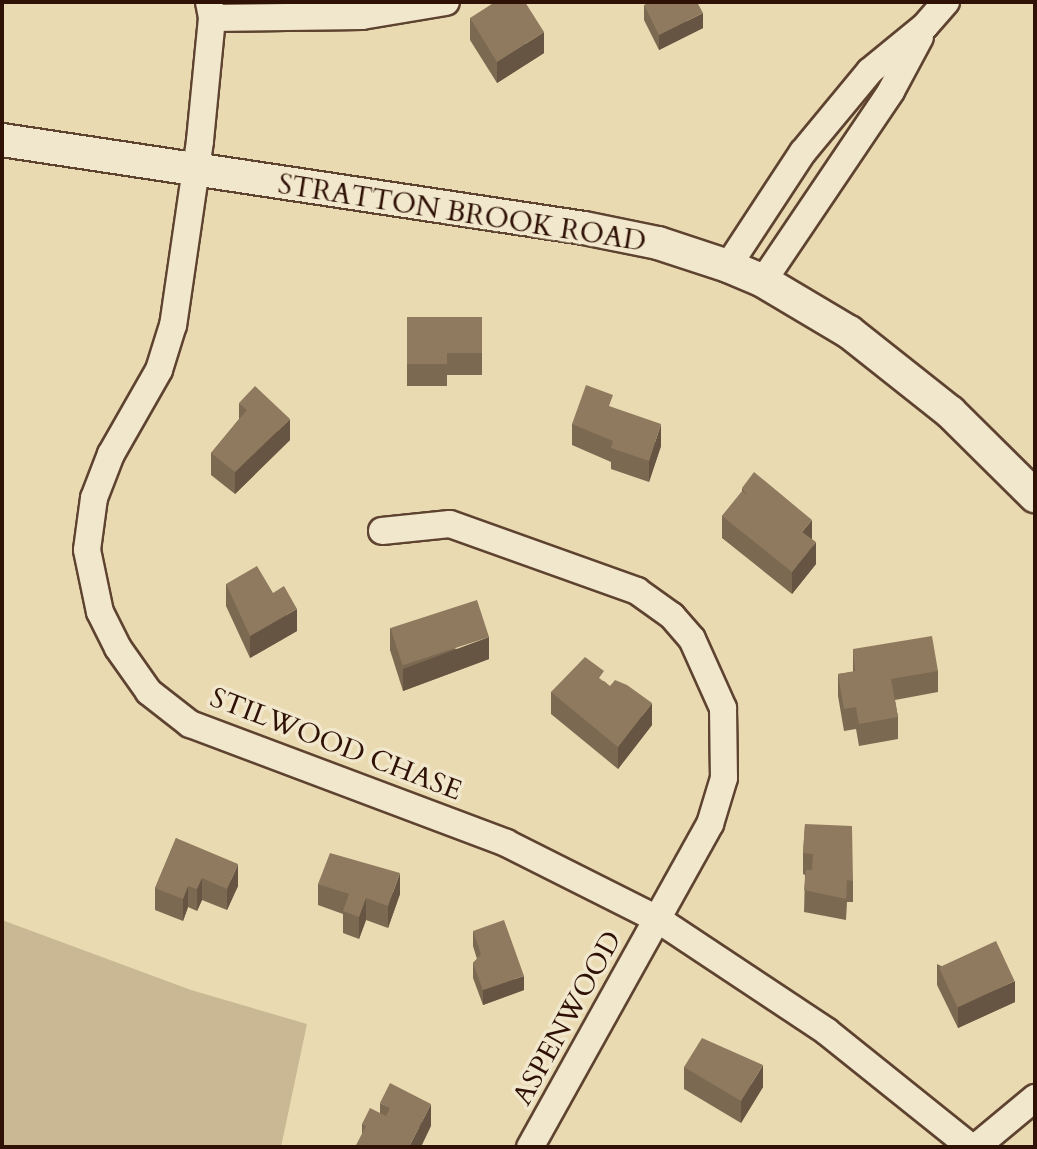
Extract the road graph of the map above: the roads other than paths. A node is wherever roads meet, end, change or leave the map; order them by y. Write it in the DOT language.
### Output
graph roads {
  1 [pos="446,2"];
  2 [pos="946,2"];
  3 [pos="210,10"];
  4 [pos="925,26"];
  5 [pos="2,140"];
  6 [pos="195,172"];
  7 [pos="728,266"];
  8 [pos="763,281"];
  9 [pos="1035,496"];
  10 [pos="382,531"];
  11 [pos="659,920"];
  12 [pos="1035,1098"];
  13 [pos="530,1147"];
  14 [pos="973,1147"];
  1 -- 3 [label="street"];
  2 -- 4 [label="street"];
  3 -- 6 [label="street, STILWOOD CHASE"];
  4 -- 7 [label="street"];
  4 -- 8 [label="street"];
  5 -- 6 [label="street, STRATTON BROOK ROAD"];
  6 -- 7 [label="street, STRATTON BROOK ROAD"];
  6 -- 11 [label="street, STILWOOD CHASE"];
  7 -- 8 [label="street, STRATTON BROOK ROAD"];
  8 -- 9 [label="street, STRATTON BROOK ROAD"];
  10 -- 11 [label="street, ASPENWOOD"];
  11 -- 13 [label="street, ASPENWOOD"];
  11 -- 14 [label="street, STILWOOD CHASE"];
  12 -- 14 [label="street"];
}
